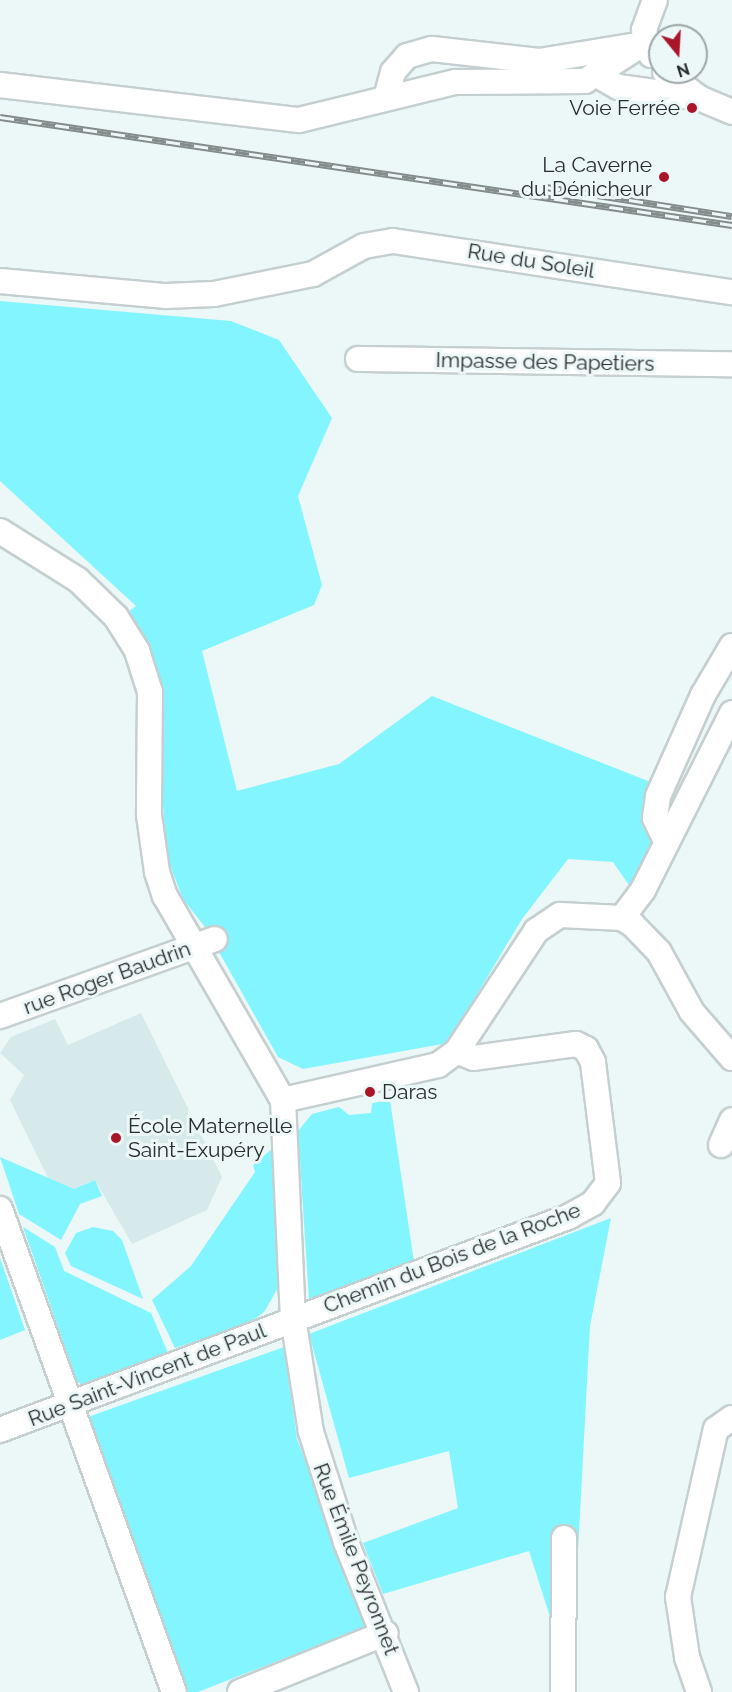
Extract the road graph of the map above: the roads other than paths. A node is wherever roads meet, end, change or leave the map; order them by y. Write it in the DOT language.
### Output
graph roads {
  1 [pos="653,2"];
  2 [pos="638,44"];
  3 [pos="648,54"];
  4 [pos="599,76"];
  5 [pos="681,84"];
  6 [pos="0,85"];
  7 [pos="386,98"];
  8 [pos="699,98"];
  9 [pos="732,112"];
  10 [pos="0,281"];
  11 [pos="732,292"];
  12 [pos="358,359"];
  13 [pos="732,364"];
  14 [pos="0,531"];
  15 [pos="732,646"];
  16 [pos="732,713"];
  17 [pos="666,841"];
  18 [pos="622,918"];
  19 [pos="206,943"];
  20 [pos="0,1016"];
  21 [pos="457,1051"];
  22 [pos="732,1058"];
  23 [pos="283,1100"];
  24 [pos="732,1120"];
  25 [pos="721,1145"];
  26 [pos="0,1209"];
  27 [pos="293,1318"];
  28 [pos="70,1405"];
  29 [pos="732,1418"];
  30 [pos="0,1430"];
  31 [pos="564,1538"];
  32 [pos="386,1633"];
  33 [pos="174,1692"];
  34 [pos="240,1692"];
  35 [pos="406,1692"];
  36 [pos="563,1692"];
  37 [pos="699,1692"];
  1 -- 2 [label="street"];
  2 -- 3 [label="street"];
  2 -- 4 [label="street"];
  2 -- 7 [label="street"];
  4 -- 7 [label="street"];
  4 -- 8 [label="street"];
  5 -- 8 [label="street"];
  6 -- 7 [label="street"];
  8 -- 9 [label="street"];
  10 -- 11 [label="street, Rue du Soleil"];
  12 -- 13 [label="street, Impasse des Papetiers"];
  14 -- 19 [label="street"];
  15 -- 17 [label="street"];
  16 -- 17 [label="street"];
  17 -- 18 [label="street"];
  18 -- 21 [label="street"];
  18 -- 22 [label="street"];
  19 -- 20 [label="street, rue Roger Baudrin"];
  19 -- 23 [label="street"];
  21 -- 23 [label="street"];
  21 -- 27 [label="street, Chemin du Bois de la Roche"];
  23 -- 27 [label="street, Rue Émile Peyronnet"];
  24 -- 25 [label="street"];
  26 -- 28 [label="street"];
  27 -- 28 [label="street, Rue Saint-Vincent de Paul"];
  27 -- 32 [label="street, Rue Émile Peyronnet"];
  28 -- 30 [label="street, Rue Saint-Vincent de Paul"];
  28 -- 33 [label="street"];
  29 -- 37 [label="street"];
  31 -- 36 [label="street"];
  32 -- 34 [label="street"];
  32 -- 35 [label="street, Rue Émile Peyronnet"];
}
